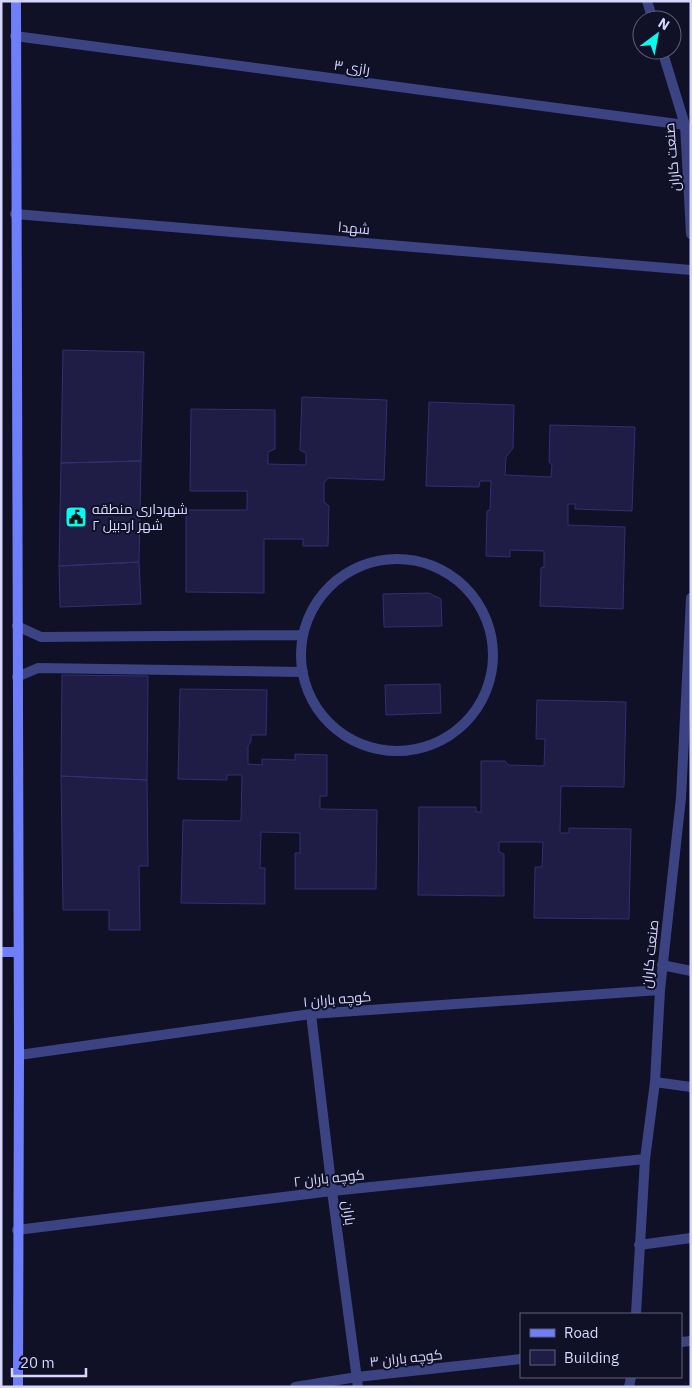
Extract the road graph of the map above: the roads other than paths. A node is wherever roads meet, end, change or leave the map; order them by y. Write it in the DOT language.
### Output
graph roads {
  1 [pos="16,1"];
  2 [pos="16,36"];
  3 [pos="665,60"];
  4 [pos="685,125"];
  5 [pos="15,214"];
  6 [pos="691,234"];
  7 [pos="691,270"];
  8 [pos="691,598"];
  9 [pos="17,626"];
  10 [pos="303,635"];
  11 [pos="302,672"];
  12 [pos="17,677"];
  13 [pos="1,952"];
  14 [pos="18,952"];
  15 [pos="662,965"];
  16 [pos="691,971"];
  17 [pos="660,990"];
  18 [pos="311,1014"];
  19 [pos="19,1055"];
  20 [pos="655,1082"];
  21 [pos="691,1087"];
  22 [pos="645,1159"];
  23 [pos="332,1191"];
  24 [pos="17,1230"];
  25 [pos="691,1238"];
  26 [pos="639,1244"];
  27 [pos="636,1313"];
  28 [pos="520,1359"];
  29 [pos="358,1382"];
  30 [pos="18,1387"];
  31 [pos="295,1387"];
  1 -- 2 [label="main road"];
  2 -- 4 [label="street, رازی ۳"];
  2 -- 5 [label="main road"];
  3 -- 4 [label="street, صنعت کاران"];
  4 -- 6 [label="street, صنعت کاران"];
  5 -- 7 [label="street, شهدا"];
  5 -- 9 [label="main road"];
  8 -- 15 [label="street, صنعت کاران"];
  9 -- 10 [label="street"];
  9 -- 12 [label="main road"];
  10 -- 11 [label="street"];
  10 -- 11 [label="street"];
  11 -- 12 [label="street"];
  12 -- 14 [label="main road"];
  13 -- 14 [label="main road"];
  14 -- 19 [label="main road"];
  15 -- 16 [label="street"];
  15 -- 17 [label="street, صنعت کاران"];
  17 -- 18 [label="street, کوچه باران ۱"];
  17 -- 20 [label="street, صنعت کاران"];
  18 -- 19 [label="street, کوچه باران ۱"];
  18 -- 23 [label="street, باران"];
  19 -- 24 [label="main road"];
  20 -- 21 [label="street"];
  20 -- 22 [label="street, صنعت کاران"];
  22 -- 23 [label="street, کوچه باران ۲"];
  22 -- 26 [label="street, صنعت کاران"];
  23 -- 24 [label="street, کوچه باران ۲"];
  23 -- 29 [label="street, باران"];
  24 -- 30 [label="main road"];
  25 -- 26 [label="street"];
  26 -- 27 [label="street, صنعت کاران"];
  28 -- 29 [label="street, کوچه باران ۳"];
  29 -- 31 [label="street, کوچه باران ۳"];
}
